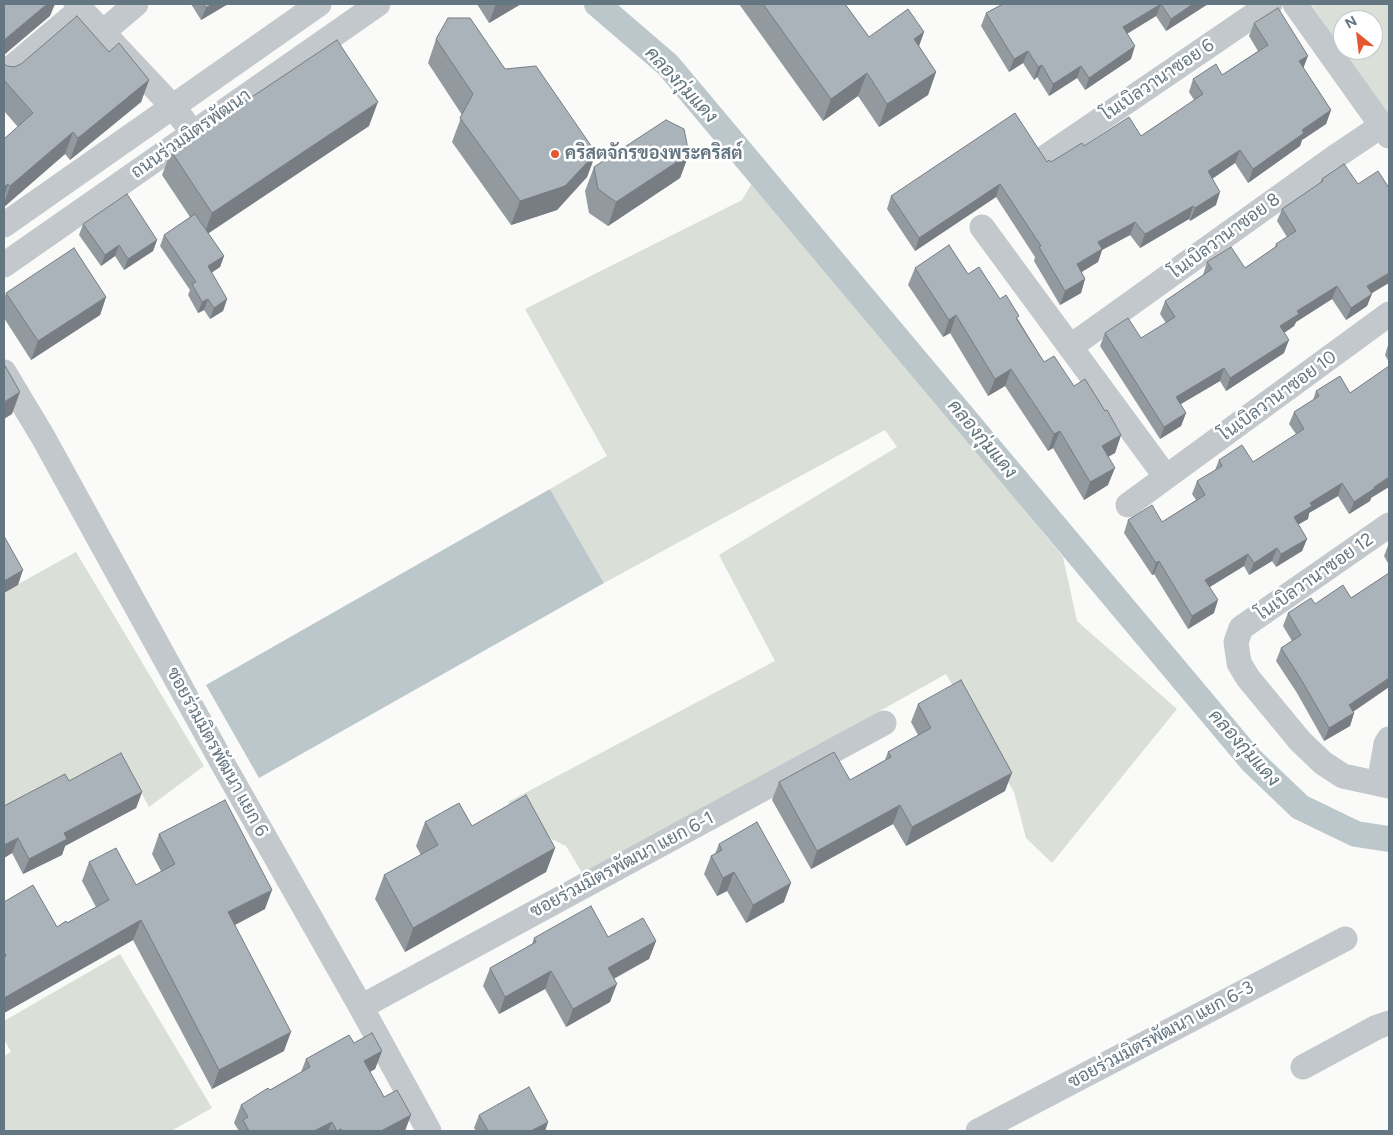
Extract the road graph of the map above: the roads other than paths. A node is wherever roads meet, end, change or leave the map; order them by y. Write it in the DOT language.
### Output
graph roads {
  1 [pos="136,4"];
  2 [pos="319,4"];
  3 [pos="378,4"];
  4 [pos="1270,4"];
  5 [pos="1295,4"];
  6 [pos="78,6"];
  7 [pos="103,32"];
  8 [pos="4,74"];
  9 [pos="173,107"];
  10 [pos="1385,131"];
  11 [pos="193,133"];
  12 [pos="1047,156"];
  13 [pos="4,225"];
  14 [pos="982,227"];
  15 [pos="4,265"];
  16 [pos="1389,314"];
  17 [pos="1070,347"];
  18 [pos="4,372"];
  19 [pos="1166,477"];
  20 [pos="1128,505"];
  21 [pos="1389,525"];
  22 [pos="884,723"];
  23 [pos="1389,739"];
  24 [pos="1384,785"];
  25 [pos="1345,939"];
  26 [pos="361,1007"];
  27 [pos="1389,1023"];
  28 [pos="1303,1067"];
  29 [pos="429,1131"];
  30 [pos="978,1131"];
  1 -- 7 [label="street"];
  2 -- 9 [label="street, ถนนร่วมมิตรพัฒนา"];
  3 -- 11 [label="street, ถนนร่วมมิตรพัฒนา"];
  4 -- 12 [label="street, โนเบิลวานาซอย 6"];
  5 -- 10 [label="street"];
  6 -- 7 [label="street"];
  6 -- 8 [label="street"];
  7 -- 9 [label="street"];
  9 -- 11 [label="street"];
  9 -- 13 [label="street, ถนนร่วมมิตรพัฒนา"];
  10 -- 17 [label="street, โนเบิลวานาซอย 8"];
  11 -- 15 [label="street, ถนนร่วมมิตรพัฒนา"];
  14 -- 17 [label="street"];
  16 -- 19 [label="street, โนเบิลวานาซอย 10"];
  17 -- 19 [label="street"];
  18 -- 26 [label="street, ซอยร่วมมิตรพัฒนา แยก 6"];
  19 -- 20 [label="street, โนเบิลวานาซอย 10"];
  21 -- 24 [label="street, โนเบิลวานาซอย 12"];
  22 -- 26 [label="street, ซอยร่วมมิตรพัฒนา แยก 6-1"];
  23 -- 24 [label="street"];
  25 -- 30 [label="street, ซอยร่วมมิตรพัฒนา แยก 6-3"];
  26 -- 29 [label="street, ซอยร่วมมิตรพัฒนา แยก 6"];
  27 -- 28 [label="street"];
}
